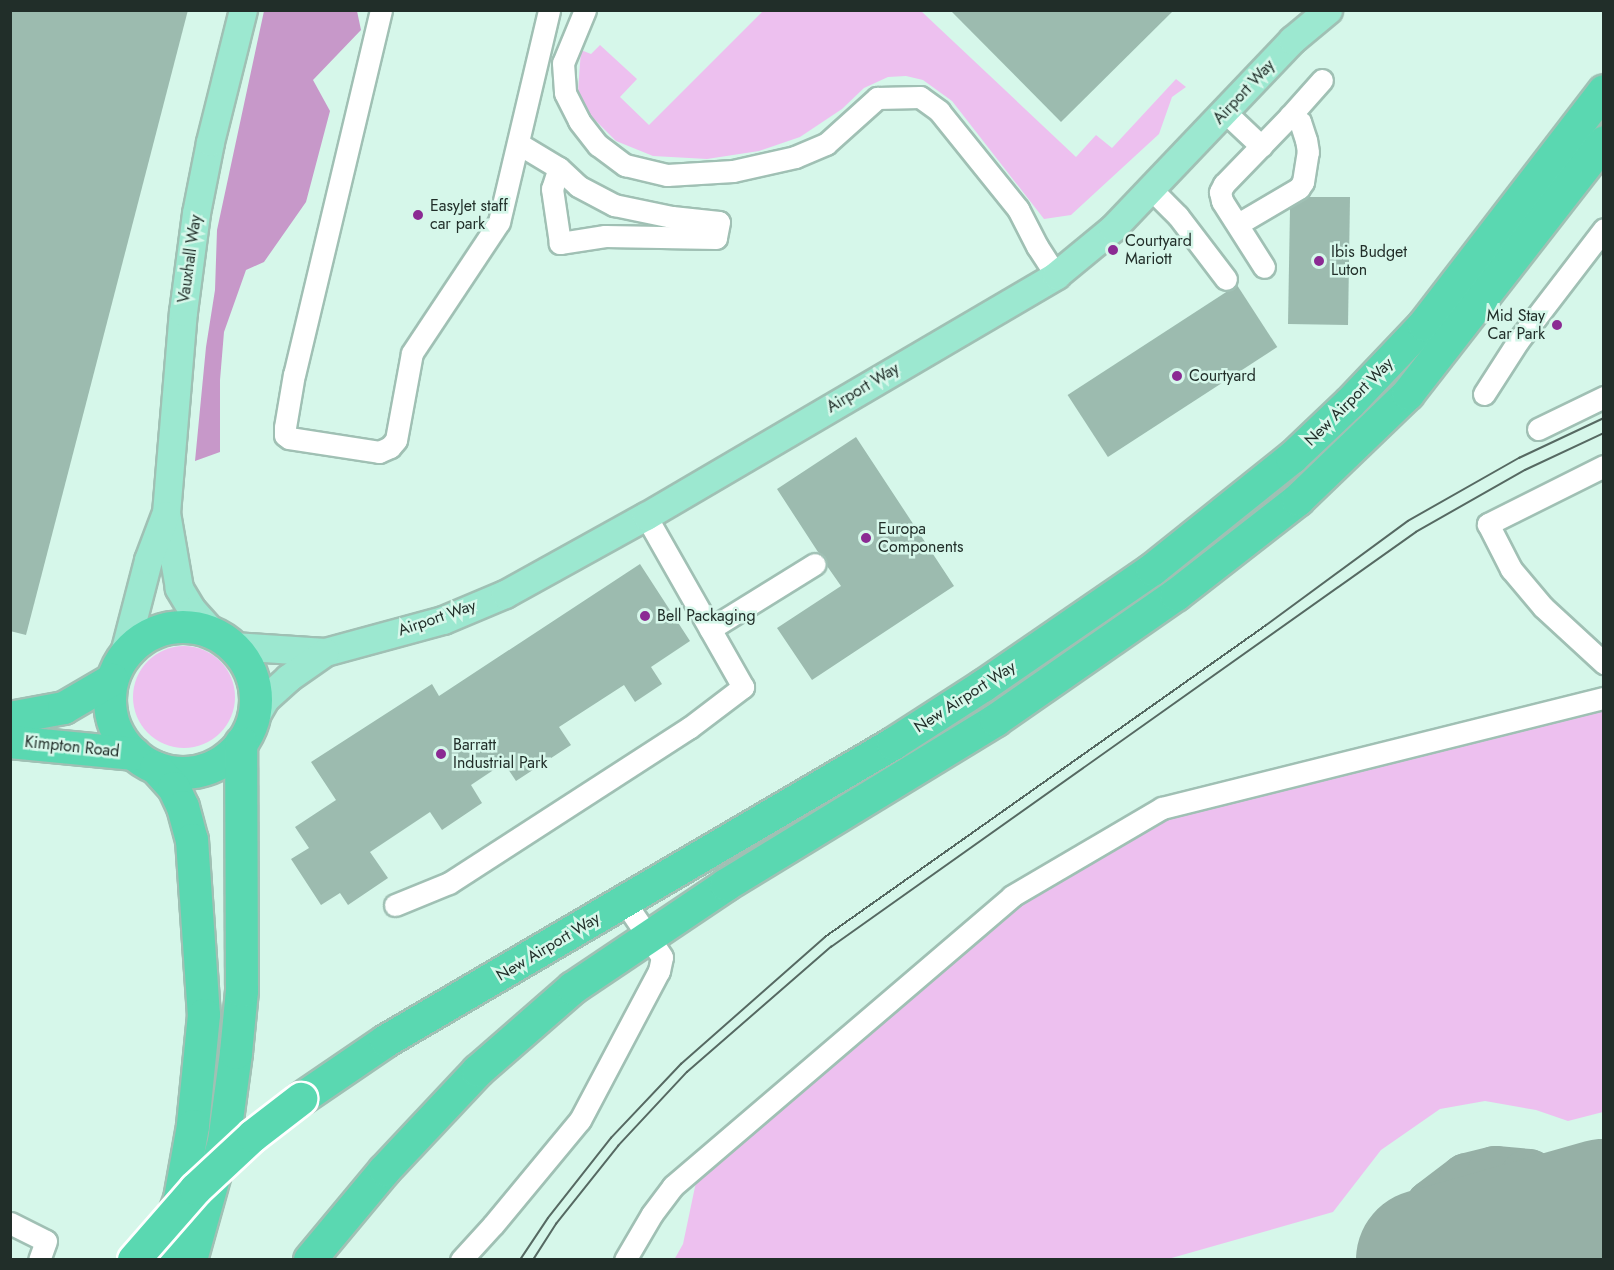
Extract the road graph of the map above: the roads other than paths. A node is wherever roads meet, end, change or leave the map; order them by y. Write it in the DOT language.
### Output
graph roads {
  1 [pos="243,10"];
  2 [pos="381,10"];
  3 [pos="549,10"];
  4 [pos="585,10"];
  5 [pos="1328,10"];
  6 [pos="1322,80"];
  7 [pos="1604,91"];
  8 [pos="1225,112"];
  9 [pos="1290,116"];
  10 [pos="1604,142"];
  11 [pos="519,144"];
  12 [pos="1261,146"];
  13 [pos="559,168"];
  14 [pos="1151,189"];
  15 [pos="1238,224"];
  16 [pos="1604,229"];
  17 [pos="1263,267"];
  18 [pos="1056,275"];
  19 [pos="1226,279"];
  20 [pos="1484,394"];
  21 [pos="1604,397"];
  22 [pos="1538,429"];
  23 [pos="1604,466"];
  24 [pos="166,513"];
  25 [pos="646,516"];
  26 [pos="815,564"];
  27 [pos="710,630"];
  28 [pos="223,640"];
  29 [pos="325,652"];
  30 [pos="1604,663"];
  31 [pos="117,669"];
  32 [pos="1604,698"];
  33 [pos="247,732"];
  34 [pos="16,741"];
  35 [pos="145,761"];
  36 [pos="624,901"];
  37 [pos="395,905"];
  38 [pos="648,939"];
  39 [pos="10,1223"];
  40 [pos="43,1250"];
  41 [pos="134,1260"];
  42 [pos="158,1260"];
  43 [pos="191,1260"];
  44 [pos="310,1260"];
  45 [pos="461,1260"];
  46 [pos="626,1260"];
  1 -- 24 [label="main road, Vauxhall Way"];
  2 -- 11 [label="lane"];
  3 -- 11 [label="lane"];
  4 -- 18 [label="lane"];
  5 -- 8 [label="main road, Airport Way"];
  6 -- 9 [label="lane"];
  7 -- 36 [label="highway, New Airport Way"];
  8 -- 12 [label="lane"];
  8 -- 14 [label="main road, Airport Way"];
  9 -- 12 [label="lane"];
  9 -- 15 [label="lane"];
  10 -- 38 [label="highway, New Airport Way"];
  11 -- 13 [label="lane"];
  12 -- 15 [label="lane"];
  13 -- 13 [label="lane"];
  14 -- 18 [label="main road, Airport Way"];
  14 -- 19 [label="lane"];
  15 -- 17 [label="lane"];
  16 -- 20 [label="lane"];
  18 -- 25 [label="main road, Airport Way"];
  21 -- 22 [label="lane"];
  23 -- 30 [label="lane"];
  24 -- 28 [label="main road, Vauxhall Way"];
  24 -- 31 [label="main road, Vauxhall Way"];
  25 -- 27 [label="lane"];
  25 -- 29 [label="main road, Airport Way"];
  26 -- 27 [label="lane"];
  27 -- 37 [label="lane"];
  28 -- 29 [label="main road, Airport Way"];
  28 -- 31 [label="highway"];
  28 -- 33 [label="highway"];
  29 -- 33 [label="main road, Airport Way"];
  31 -- 34 [label="highway, Kimpton Road"];
  31 -- 35 [label="highway"];
  32 -- 46 [label="lane"];
  33 -- 35 [label="highway"];
  33 -- 43 [label="highway"];
  34 -- 35 [label="highway, Kimpton Road"];
  35 -- 42 [label="highway"];
  36 -- 38 [label="lane"];
  36 -- 41 [label="highway, New Airport Way, bridge"];
  38 -- 44 [label="highway, New Airport Way"];
  38 -- 45 [label="lane"];
  39 -- 40 [label="lane"];
}
